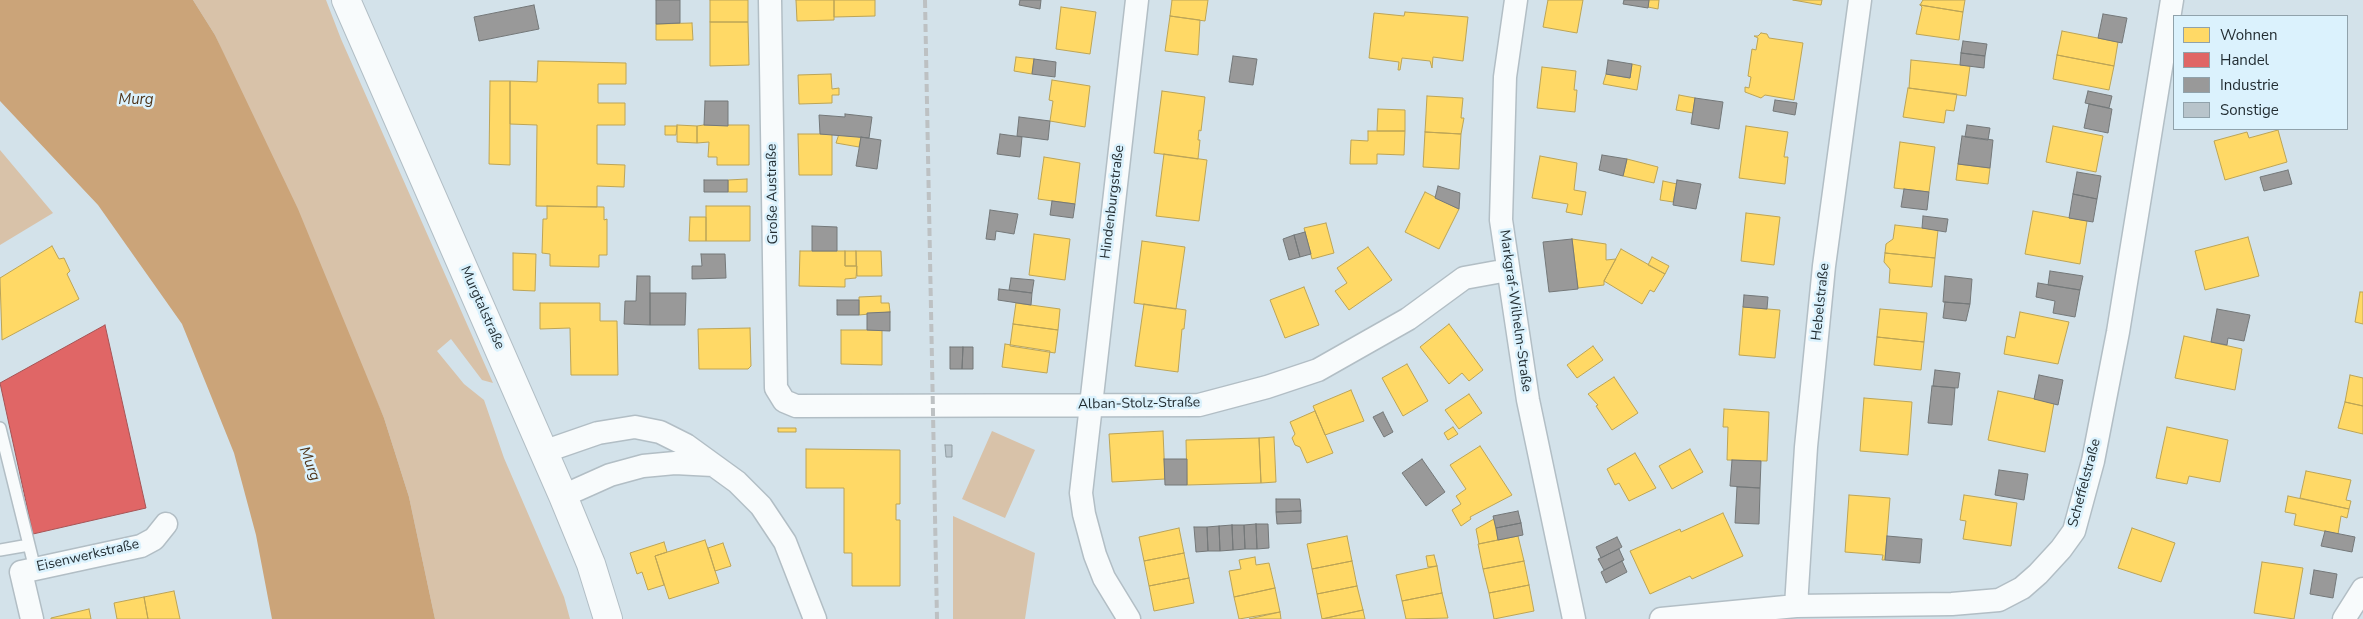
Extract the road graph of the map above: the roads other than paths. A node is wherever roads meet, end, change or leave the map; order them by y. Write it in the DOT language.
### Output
graph roads {
  1 [pos="346,0"];
  2 [pos="770,0"];
  3 [pos="1136,0"];
  4 [pos="1516,0"];
  5 [pos="1860,0"];
  6 [pos="2172,0"];
  7 [pos="1508,270"];
  8 [pos="776,388"];
  9 [pos="1090,405"];
  10 [pos="0,428"];
  11 [pos="543,452"];
  12 [pos="713,465"];
  13 [pos="563,496"];
  14 [pos="166,524"];
  15 [pos="29,544"];
  16 [pos="0,550"];
  17 [pos="35,569"];
  18 [pos="2363,589"];
  19 [pos="1796,606"];
  20 [pos="2002,609"];
  21 [pos="32,619"];
  22 [pos="608,619"];
  23 [pos="815,619"];
  24 [pos="1128,619"];
  25 [pos="1574,619"];
  26 [pos="1661,619"];
  27 [pos="2344,619"];
  1 -- 11 [label="street, Murgtalstraße"];
  2 -- 8 [label="street, Große Austraße"];
  3 -- 9 [label="street, Hindenburgstraße"];
  4 -- 7 [label="street, Markgraf-Wilhelm-Straße"];
  5 -- 19 [label="street, Hebelstraße"];
  6 -- 20 [label="street, Scheffelstraße"];
  7 -- 9 [label="street, Alban-Stolz-Straße"];
  7 -- 25 [label="street, Markgraf-Wilhelm-Straße"];
  8 -- 9 [label="street, Alban-Stolz-Straße"];
  9 -- 24 [label="street, Hindenburgstraße"];
  10 -- 15 [label="lane"];
  11 -- 12 [label="street"];
  11 -- 13 [label="street, Murgtalstraße"];
  12 -- 13 [label="street"];
  12 -- 23 [label="street"];
  13 -- 22 [label="street, Murgtalstraße"];
  14 -- 17 [label="street, Eisenwerkstraße"];
  15 -- 16 [label="lane"];
  15 -- 17 [label="lane"];
  17 -- 21 [label="street, Eisenwerkstraße"];
  18 -- 27 [label="street"];
  19 -- 20 [label="street, Scheffelstraße"];
  19 -- 26 [label="street, Scheffelstraße"];
}
